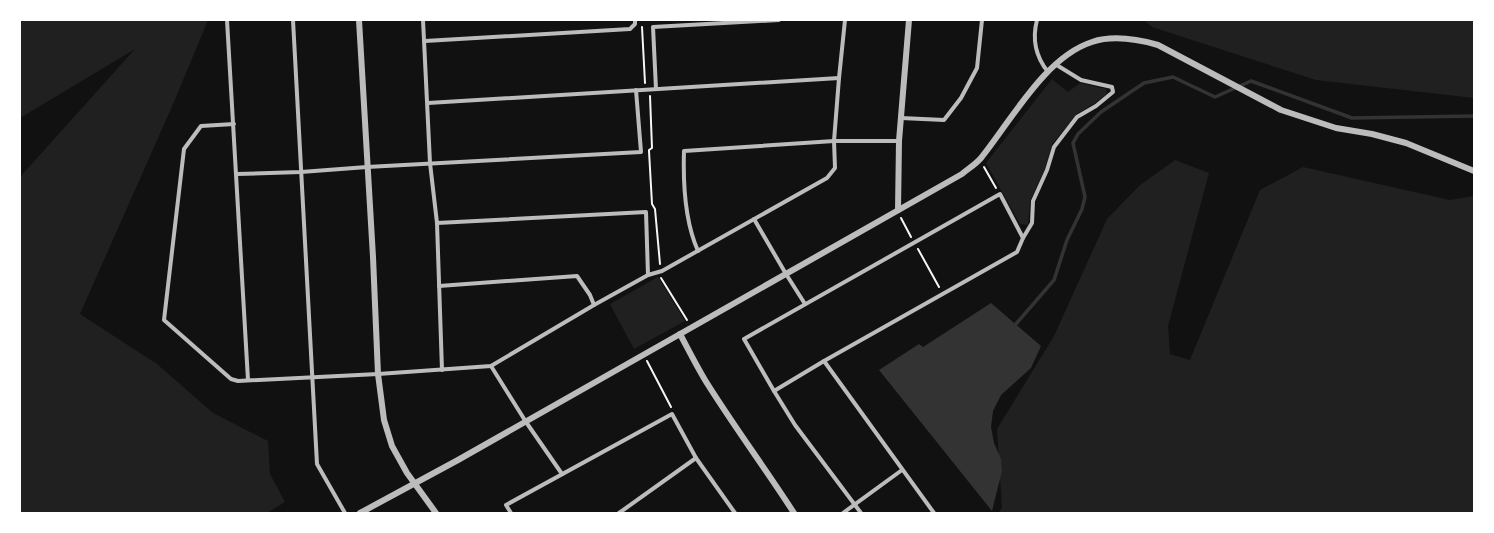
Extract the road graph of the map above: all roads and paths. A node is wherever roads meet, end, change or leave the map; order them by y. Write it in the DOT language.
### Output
graph roads {
  1 [pos="227,20"];
  2 [pos="293,20"];
  3 [pos="359,20"];
  4 [pos="423,20"];
  5 [pos="779,20"];
  6 [pos="845,20"];
  7 [pos="909,20"];
  8 [pos="982,20"];
  9 [pos="1037,20"];
  10 [pos="635,22"];
  11 [pos="425,41"];
  12 [pos="1055,64"];
  13 [pos="1048,72"];
  14 [pos="839,78"];
  15 [pos="648,89"];
  16 [pos="656,89"];
  17 [pos="636,90"];
  18 [pos="428,103"];
  19 [pos="901,118"];
  20 [pos="234,124"];
  21 [pos="834,141"];
  22 [pos="899,141"];
  23 [pos="430,163"];
  24 [pos="367,167"];
  25 [pos="984,168"];
  26 [pos="1474,171"];
  27 [pos="300,172"];
  28 [pos="236,174"];
  29 [pos="995,186"];
  30 [pos="898,210"];
  31 [pos="901,218"];
  32 [pos="754,219"];
  33 [pos="437,223"];
  34 [pos="1023,238"];
  35 [pos="914,242"];
  36 [pos="698,251"];
  37 [pos="661,271"];
  38 [pos="786,274"];
  39 [pos="648,275"];
  40 [pos="439,286"];
  41 [pos="943,294"];
  42 [pos="594,304"];
  43 [pos="805,304"];
  44 [pos="688,321"];
  45 [pos="680,334"];
  46 [pos="643,354"];
  47 [pos="824,361"];
  48 [pos="491,366"];
  49 [pos="442,370"];
  50 [pos="378,374"];
  51 [pos="313,377"];
  52 [pos="248,380"];
  53 [pos="774,391"];
  54 [pos="672,414"];
  55 [pos="526,422"];
  56 [pos="696,458"];
  57 [pos="902,470"];
  58 [pos="562,474"];
  59 [pos="414,483"];
  60 [pos="855,505"];
  61 [pos="733,512"];
  62 [pos="345,513"];
  63 [pos="360,513"];
  64 [pos="436,513"];
  65 [pos="511,513"];
  66 [pos="619,513"];
  67 [pos="794,513"];
  68 [pos="843,513"];
  69 [pos="861,513"];
  70 [pos="934,513"];
  1 -- 20 [label="street"];
  2 -- 27 [label="street"];
  3 -- 24 [label="street"];
  4 -- 11 [label="street"];
  5 -- 16 [label="street"];
  6 -- 14 [label="street"];
  7 -- 19 [label="street"];
  8 -- 19 [label="street"];
  9 -- 13 [label="street"];
  10 -- 11 [label="street"];
  10 -- 15 [label="path"];
  11 -- 18 [label="street"];
  12 -- 13 [label="street"];
  12 -- 26 [label="street"];
  12 -- 34 [label="street"];
  13 -- 30 [label="street"];
  14 -- 16 [label="street"];
  14 -- 21 [label="street"];
  15 -- 16 [label="street"];
  15 -- 17 [label="street"];
  15 -- 37 [label="path"];
  17 -- 18 [label="street"];
  17 -- 23 [label="street"];
  18 -- 23 [label="street"];
  19 -- 22 [label="street"];
  20 -- 28 [label="street"];
  20 -- 52 [label="street"];
  21 -- 22 [label="street"];
  21 -- 32 [label="street"];
  21 -- 36 [label="street"];
  22 -- 30 [label="street"];
  23 -- 24 [label="street"];
  23 -- 33 [label="street"];
  24 -- 27 [label="street"];
  24 -- 50 [label="street"];
  25 -- 29 [label="path"];
  27 -- 28 [label="street"];
  27 -- 51 [label="street"];
  28 -- 52 [label="street"];
  30 -- 38 [label="street"];
  31 -- 35 [label="path"];
  32 -- 36 [label="street"];
  32 -- 38 [label="street"];
  33 -- 39 [label="street"];
  33 -- 40 [label="street"];
  34 -- 35 [label="street"];
  34 -- 41 [label="street"];
  35 -- 41 [label="path"];
  35 -- 43 [label="street"];
  36 -- 37 [label="street"];
  37 -- 39 [label="street"];
  37 -- 44 [label="path"];
  38 -- 43 [label="street"];
  38 -- 45 [label="street"];
  39 -- 42 [label="street"];
  40 -- 42 [label="street"];
  40 -- 49 [label="street"];
  41 -- 47 [label="street"];
  42 -- 48 [label="street"];
  43 -- 53 [label="street"];
  45 -- 46 [label="street"];
  45 -- 67 [label="street"];
  46 -- 54 [label="path"];
  46 -- 55 [label="street"];
  47 -- 53 [label="street"];
  47 -- 57 [label="street"];
  48 -- 49 [label="street"];
  48 -- 55 [label="street"];
  49 -- 50 [label="street"];
  50 -- 51 [label="street"];
  50 -- 59 [label="street"];
  51 -- 52 [label="street"];
  51 -- 62 [label="street"];
  53 -- 60 [label="street"];
  54 -- 56 [label="street"];
  54 -- 58 [label="street"];
  55 -- 58 [label="street"];
  55 -- 59 [label="street"];
  56 -- 61 [label="street"];
  56 -- 66 [label="street"];
  57 -- 60 [label="street"];
  57 -- 70 [label="street"];
  58 -- 65 [label="street"];
  59 -- 63 [label="street"];
  59 -- 64 [label="street"];
  60 -- 68 [label="street"];
  60 -- 69 [label="street"];
}
